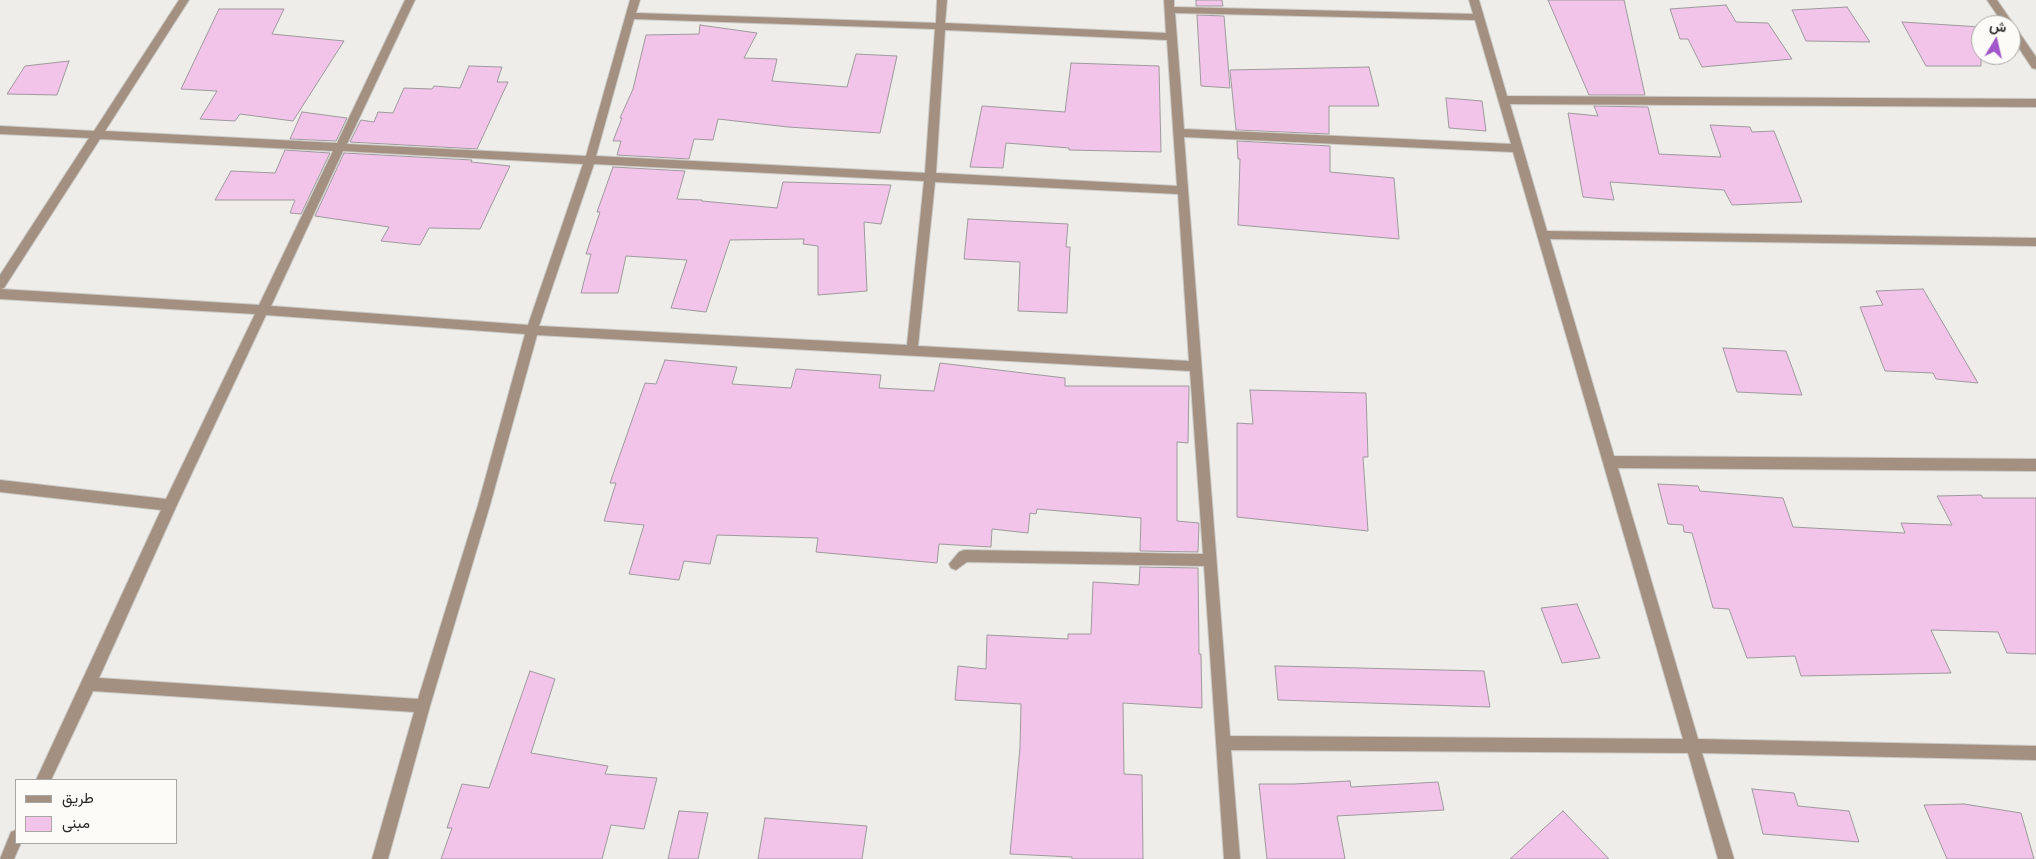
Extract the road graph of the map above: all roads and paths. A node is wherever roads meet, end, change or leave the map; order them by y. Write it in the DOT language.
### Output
graph roads {
  1 [pos="184,0"];
  2 [pos="410,0"];
  3 [pos="635,0"];
  4 [pos="942,0"];
  5 [pos="1474,0"];
  6 [pos="1992,0"];
  7 [pos="1169,5"];
  8 [pos="2002,15"];
  9 [pos="630,16"];
  10 [pos="1479,17"];
  11 [pos="939,26"];
  12 [pos="1170,37"];
  13 [pos="2021,43"];
  14 [pos="2036,65"];
  15 [pos="1503,100"];
  16 [pos="2036,103"];
  17 [pos="0,130"];
  18 [pos="1179,133"];
  19 [pos="97,135"];
  20 [pos="341,147"];
  21 [pos="1517,148"];
  22 [pos="590,160"];
  23 [pos="930,177"];
  24 [pos="1183,190"];
  25 [pos="1543,235"];
  26 [pos="2036,242"];
  27 [pos="0,285"];
  28 [pos="0,294"];
  29 [pos="264,310"];
  30 [pos="532,330"];
  31 [pos="912,351"];
  32 [pos="1196,366"];
  33 [pos="1609,462"];
  34 [pos="2036,466"];
  35 [pos="0,486"];
  36 [pos="170,505"];
  37 [pos="1210,560"];
  38 [pos="956,564"];
  39 [pos="89,684"];
  40 [pos="422,706"];
  41 [pos="1223,743"];
  42 [pos="1692,746"];
  43 [pos="2036,753"];
  44 [pos="43,779"];
  45 [pos="15,839"];
  46 [pos="6,859"];
  47 [pos="380,859"];
  48 [pos="1232,859"];
  49 [pos="1726,859"];
  1 -- 19 [label="street"];
  2 -- 20 [label="street"];
  3 -- 9 [label="street"];
  4 -- 11 [label="street"];
  5 -- 10 [label="street"];
  6 -- 8 [label="street"];
  7 -- 10 [label="street"];
  7 -- 12 [label="street"];
  9 -- 11 [label="street"];
  9 -- 22 [label="street"];
  10 -- 15 [label="street"];
  11 -- 12 [label="street"];
  11 -- 23 [label="street"];
  12 -- 18 [label="street"];
  13 -- 14 [label="street"];
  15 -- 16 [label="street"];
  15 -- 21 [label="street"];
  17 -- 19 [label="street"];
  18 -- 21 [label="street"];
  18 -- 24 [label="street"];
  19 -- 20 [label="street"];
  19 -- 27 [label="street"];
  20 -- 22 [label="street"];
  20 -- 29 [label="street"];
  21 -- 25 [label="street"];
  22 -- 23 [label="street"];
  22 -- 30 [label="street"];
  23 -- 24 [label="street"];
  23 -- 31 [label="street"];
  24 -- 32 [label="street"];
  25 -- 26 [label="street"];
  25 -- 33 [label="street"];
  28 -- 29 [label="street"];
  29 -- 30 [label="street"];
  29 -- 36 [label="street"];
  30 -- 31 [label="street"];
  30 -- 40 [label="street"];
  31 -- 32 [label="street"];
  32 -- 37 [label="street"];
  33 -- 34 [label="street"];
  33 -- 42 [label="street"];
  35 -- 36 [label="street"];
  36 -- 39 [label="street"];
  37 -- 38 [label="street"];
  37 -- 41 [label="street"];
  39 -- 40 [label="street"];
  39 -- 44 [label="street"];
  40 -- 47 [label="street"];
  41 -- 42 [label="street"];
  41 -- 48 [label="street"];
  42 -- 43 [label="street"];
  42 -- 49 [label="street"];
  45 -- 46 [label="street"];
}
